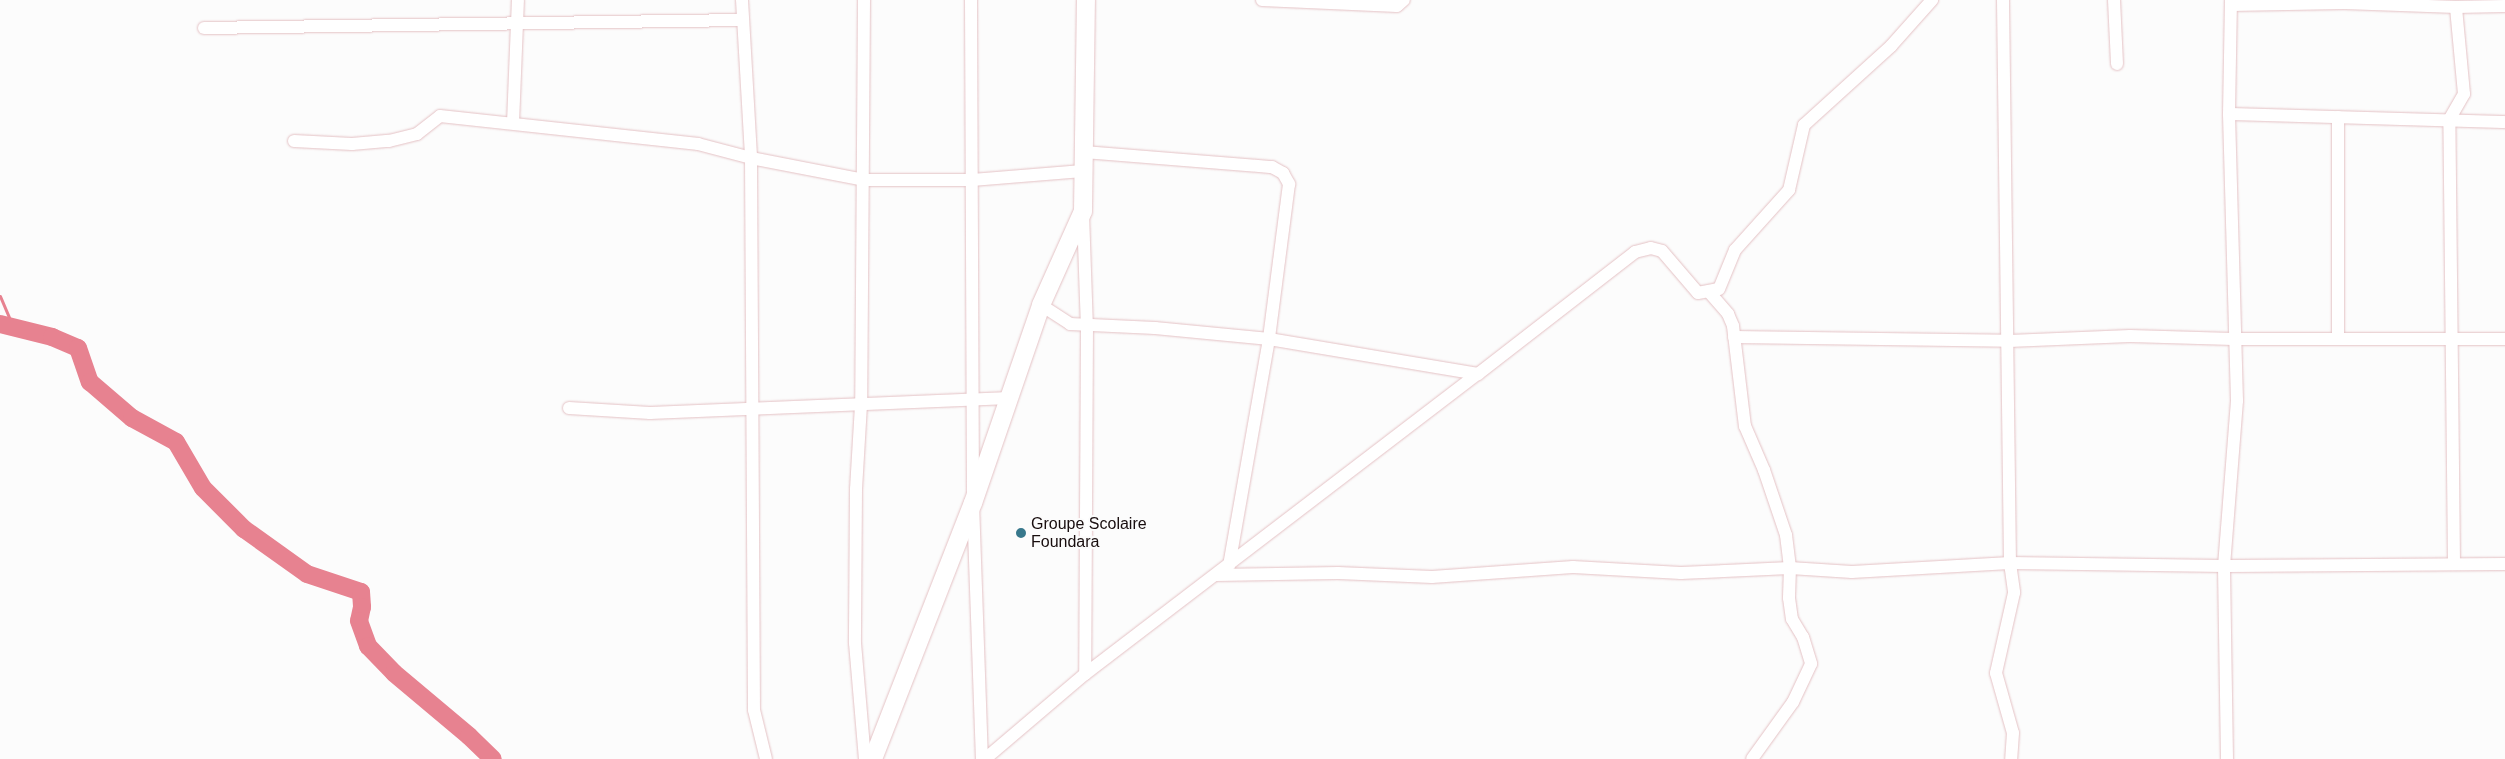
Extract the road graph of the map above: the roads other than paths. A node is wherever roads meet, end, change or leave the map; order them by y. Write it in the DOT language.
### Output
graph roads {
  1 [pos="518,0"];
  2 [pos="742,0"];
  3 [pos="864,0"];
  4 [pos="972,0"];
  5 [pos="1086,0"];
  6 [pos="1262,0"];
  7 [pos="1315,0"];
  8 [pos="1404,0"];
  9 [pos="1932,0"];
  10 [pos="2003,0"];
  11 [pos="2114,0"];
  12 [pos="2344,1"];
  13 [pos="2231,2"];
  14 [pos="2505,6"];
  15 [pos="2456,7"];
  16 [pos="742,20"];
  17 [pos="517,22"];
  18 [pos="204,28"];
  19 [pos="2117,64"];
  20 [pos="2229,114"];
  21 [pos="2338,117"];
  22 [pos="2449,120"];
  23 [pos="2505,122"];
  24 [pos="514,123"];
  25 [pos="294,141"];
  26 [pos="1084,152"];
  27 [pos="751,158"];
  28 [pos="1083,171"];
  29 [pos="864,180"];
  30 [pos="972,180"];
  31 [pos="1083,211"];
  32 [pos="1710,293"];
  33 [pos="1041,304"];
  34 [pos="1087,326"];
  35 [pos="1734,337"];
  36 [pos="1269,339"];
  37 [pos="2233,339"];
  38 [pos="2338,339"];
  39 [pos="2505,339"];
  40 [pos="2450,340"];
  41 [pos="2008,341"];
  42 [pos="1478,374"];
  43 [pos="1010,398"];
  44 [pos="973,399"];
  45 [pos="861,405"];
  46 [pos="569,408"];
  47 [pos="750,408"];
  48 [pos="973,503"];
  49 [pos="2454,563"];
  50 [pos="2010,564"];
  51 [pos="2505,564"];
  52 [pos="1228,565"];
  53 [pos="2224,566"];
  54 [pos="1790,568"];
  55 [pos="1216,575"];
  56 [pos="1085,674"];
  57 [pos="766,759"];
  58 [pos="865,759"];
  59 [pos="873,759"];
  60 [pos="983,759"];
  61 [pos="1752,759"];
  62 [pos="2011,759"];
  63 [pos="2227,759"];
  1 -- 17 [label="street"];
  2 -- 16 [label="street"];
  3 -- 29 [label="street"];
  4 -- 30 [label="street"];
  5 -- 26 [label="street"];
  6 -- 7 [label="street"];
  7 -- 8 [label="street"];
  9 -- 32 [label="street"];
  10 -- 41 [label="street"];
  11 -- 19 [label="street"];
  12 -- 13 [label="street"];
  12 -- 15 [label="street"];
  13 -- 20 [label="street"];
  14 -- 15 [label="street"];
  15 -- 22 [label="street"];
  16 -- 17 [label="street"];
  16 -- 27 [label="street"];
  17 -- 18 [label="street"];
  17 -- 24 [label="street"];
  20 -- 21 [label="street"];
  20 -- 37 [label="street"];
  21 -- 22 [label="street"];
  21 -- 38 [label="street"];
  22 -- 23 [label="street"];
  22 -- 40 [label="street"];
  24 -- 25 [label="street"];
  24 -- 27 [label="street"];
  26 -- 28 [label="street"];
  26 -- 36 [label="street"];
  27 -- 29 [label="street"];
  27 -- 47 [label="street"];
  28 -- 30 [label="street"];
  28 -- 31 [label="street"];
  29 -- 30 [label="street"];
  29 -- 45 [label="street"];
  30 -- 44 [label="street"];
  31 -- 33 [label="street"];
  31 -- 34 [label="street"];
  32 -- 35 [label="street"];
  32 -- 42 [label="street"];
  33 -- 34 [label="street"];
  33 -- 43 [label="street"];
  34 -- 36 [label="street"];
  34 -- 56 [label="street"];
  35 -- 41 [label="street"];
  35 -- 54 [label="street"];
  36 -- 42 [label="street"];
  36 -- 52 [label="street"];
  37 -- 38 [label="street"];
  37 -- 41 [label="street"];
  37 -- 53 [label="street"];
  38 -- 40 [label="street"];
  39 -- 40 [label="street"];
  40 -- 49 [label="street"];
  41 -- 50 [label="street"];
  42 -- 52 [label="street"];
  43 -- 44 [label="street"];
  43 -- 48 [label="street"];
  44 -- 45 [label="street"];
  44 -- 48 [label="street"];
  45 -- 47 [label="street"];
  45 -- 58 [label="street"];
  46 -- 47 [label="street"];
  47 -- 57 [label="street"];
  48 -- 59 [label="street"];
  48 -- 60 [label="street"];
  49 -- 51 [label="street"];
  49 -- 53 [label="street"];
  50 -- 53 [label="street"];
  50 -- 54 [label="street"];
  50 -- 62 [label="street"];
  52 -- 55 [label="street"];
  53 -- 63 [label="street"];
  54 -- 55 [label="street"];
  54 -- 61 [label="street"];
  55 -- 56 [label="street"];
  56 -- 60 [label="street"];
}
